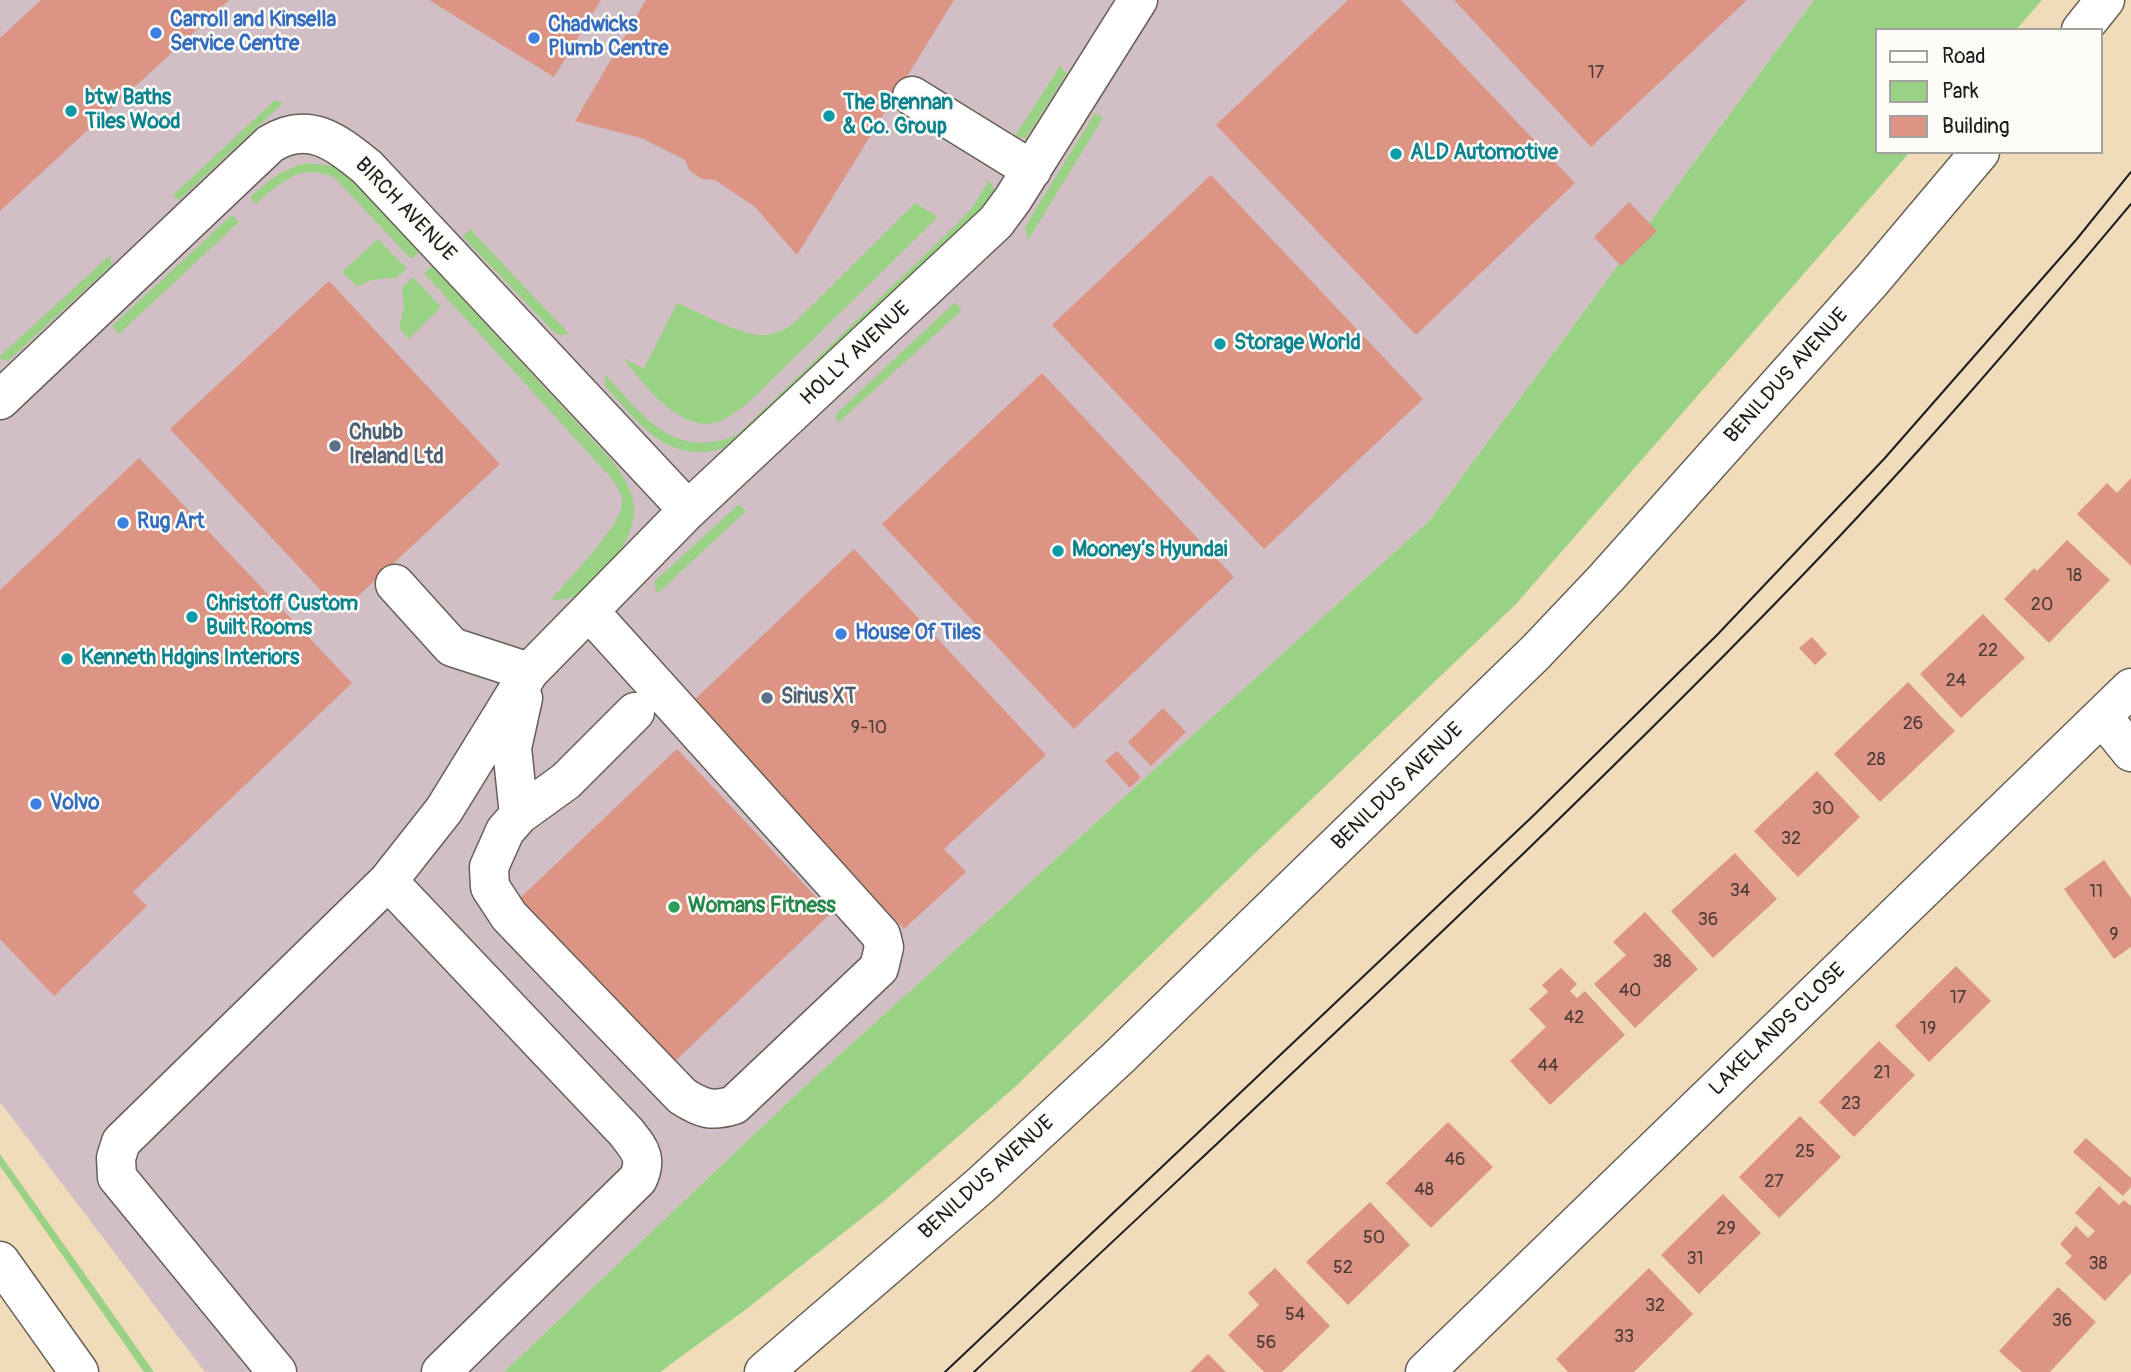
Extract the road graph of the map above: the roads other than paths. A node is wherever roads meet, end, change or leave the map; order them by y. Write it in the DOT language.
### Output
graph roads {
  1 [pos="1138,0"];
  2 [pos="2105,0"];
  3 [pos="2083,28"];
  4 [pos="912,96"];
  5 [pos="1978,154"];
  6 [pos="1032,170"];
  7 [pos="0,400"];
  8 [pos="688,510"];
  9 [pos="395,583"];
  10 [pos="589,611"];
  11 [pos="529,672"];
  12 [pos="2131,688"];
  13 [pos="635,712"];
  14 [pos="2102,716"];
  15 [pos="2131,752"];
  16 [pos="519,815"];
  17 [pos="388,881"];
  18 [pos="0,1261"];
  19 [pos="79,1372"];
  20 [pos="277,1372"];
  21 [pos="441,1372"];
  22 [pos="764,1372"];
  23 [pos="1425,1372"];
  1 -- 6 [label="street, HOLLY AVENUE"];
  2 -- 3 [label="street"];
  4 -- 6 [label="street"];
  5 -- 22 [label="street, BENILDUS AVENUE"];
  6 -- 8 [label="street, HOLLY AVENUE"];
  7 -- 8 [label="street, BIRCH AVENUE"];
  8 -- 10 [label="street, HOLLY AVENUE"];
  9 -- 11 [label="street"];
  10 -- 11 [label="street, HOLLY AVENUE"];
  10 -- 16 [label="street"];
  11 -- 16 [label="street"];
  11 -- 17 [label="street, HOLLY AVENUE"];
  12 -- 14 [label="street, LAKELANDS CLOSE"];
  13 -- 16 [label="street"];
  14 -- 15 [label="street"];
  14 -- 23 [label="street, LAKELANDS CLOSE"];
  17 -- 20 [label="street, HOLLY AVENUE"];
  17 -- 21 [label="street"];
  18 -- 19 [label="street"];
}
